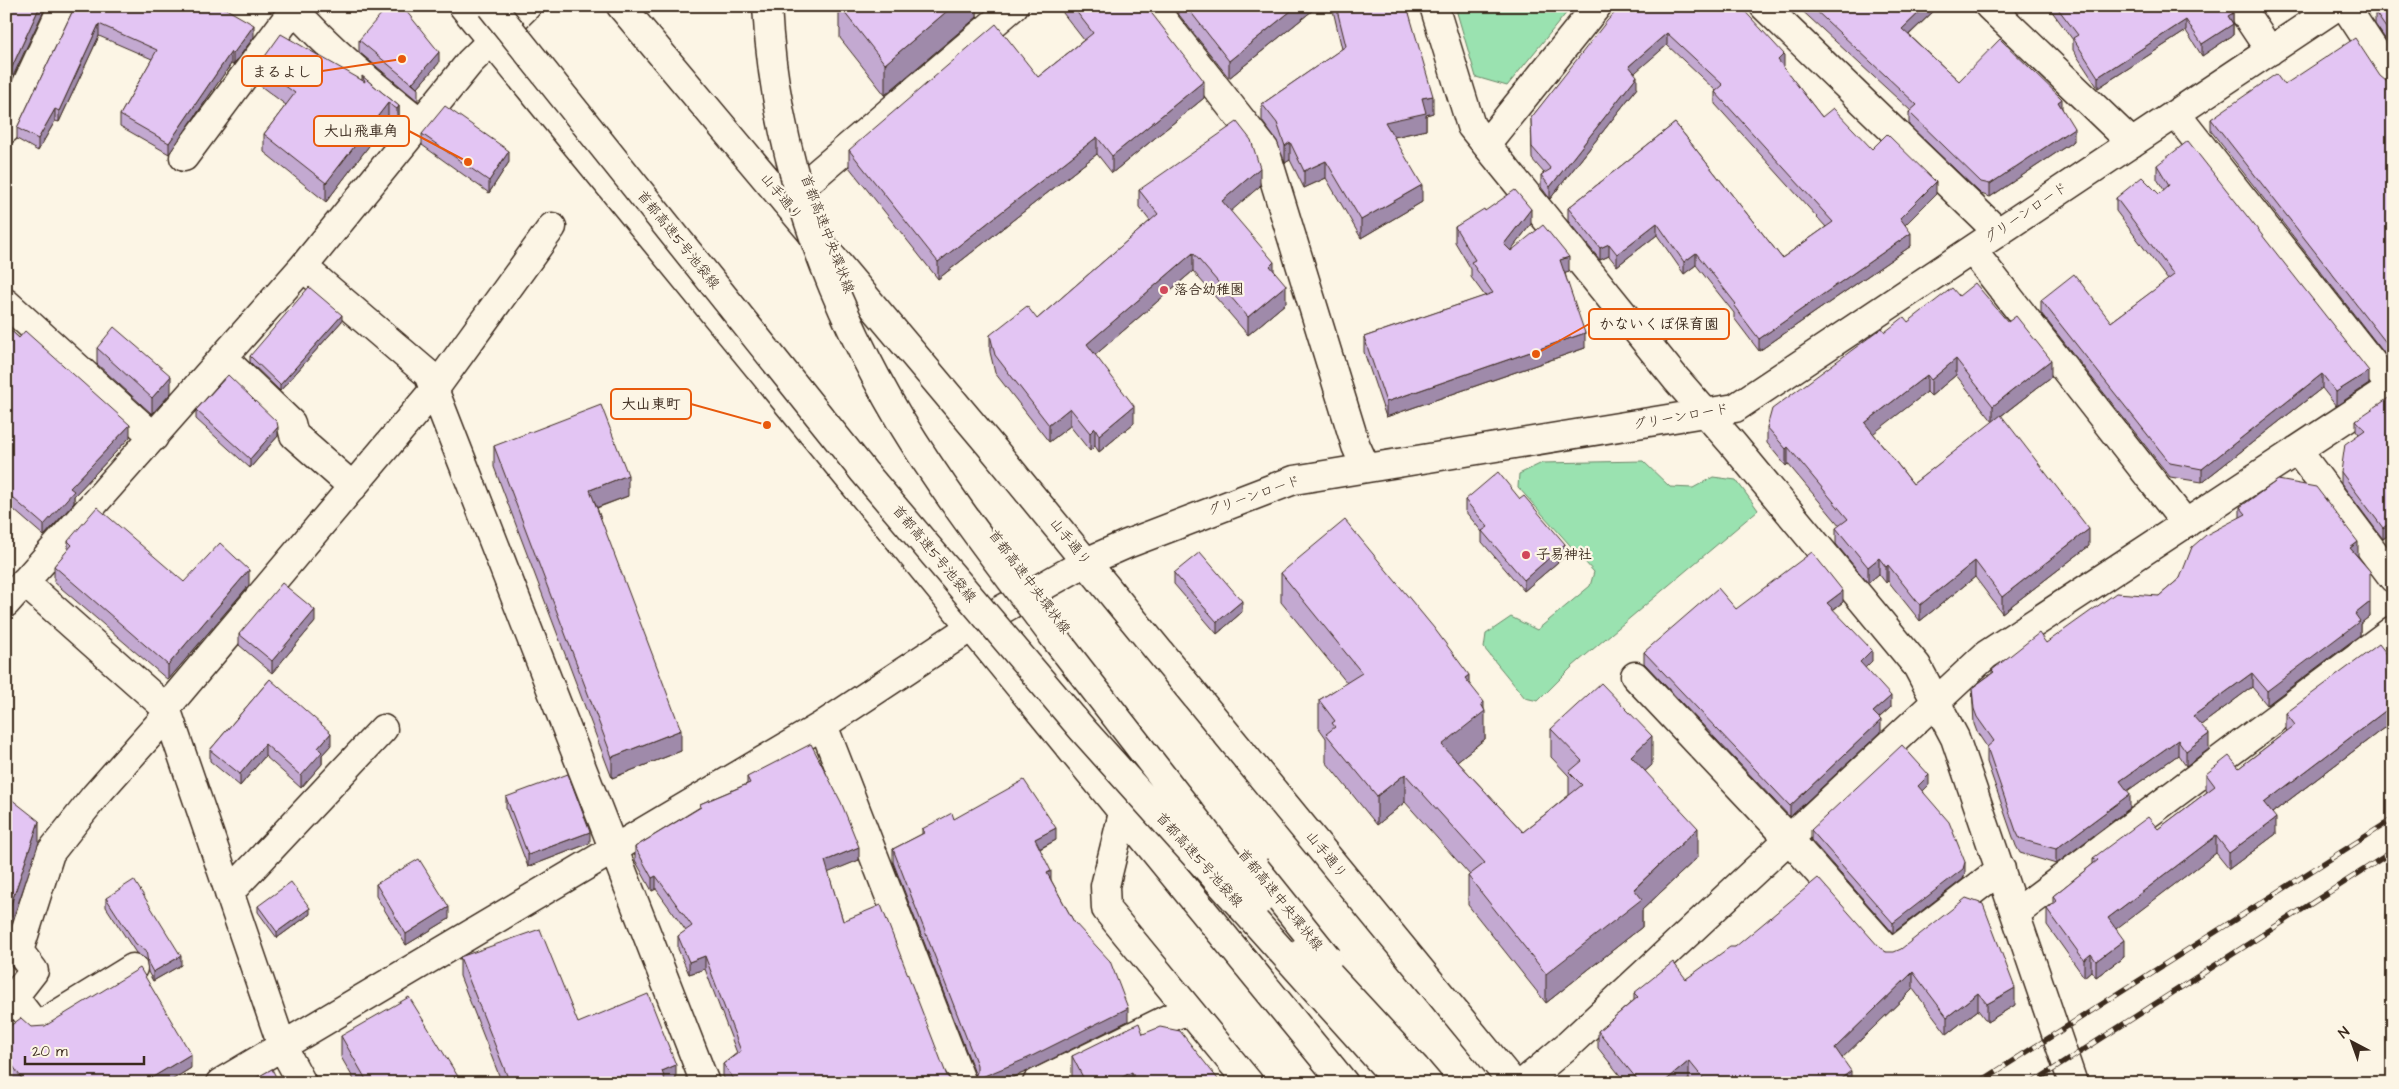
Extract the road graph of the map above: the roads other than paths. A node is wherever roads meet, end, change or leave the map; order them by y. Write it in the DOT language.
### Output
graph roads {
  1 [pos="63,6"];
  2 [pos="463,6"];
  3 [pos="491,6"];
  4 [pos="503,6"];
  5 [pos="527,6"];
  6 [pos="621,6"];
  7 [pos="767,6"];
  8 [pos="777,6"];
  9 [pos="1014,6"];
  10 [pos="1152,6"];
  11 [pos="1434,6"];
  12 [pos="1597,6"];
  13 [pos="1764,6"];
  14 [pos="1989,6"];
  15 [pos="2240,6"];
  16 [pos="2337,6"];
  17 [pos="2345,6"];
  18 [pos="292,8"];
  19 [pos="492,43"];
  20 [pos="2270,51"];
  21 [pos="2393,79"];
  22 [pos="2176,114"];
  23 [pos="420,122"];
  24 [pos="6,129"];
  25 [pos="2132,143"];
  26 [pos="1486,144"];
  27 [pos="184,157"];
  28 [pos="785,201"];
  29 [pos="552,227"];
  30 [pos="1998,232"];
  31 [pos="1972,250"];
  32 [pos="304,268"];
  33 [pos="6,303"];
  34 [pos="223,358"];
  35 [pos="2392,388"];
  36 [pos="434,390"];
  37 [pos="1707,414"];
  38 [pos="154,437"];
  39 [pos="2297,450"];
  40 [pos="1366,468"];
  41 [pos="353,487"];
  42 [pos="2186,524"];
  43 [pos="1086,562"];
  44 [pos="2393,578"];
  45 [pos="13,592"];
  46 [pos="970,627"];
  47 [pos="2393,630"];
  48 [pos="1635,676"];
  49 [pos="1937,700"];
  50 [pos="167,711"];
  51 [pos="823,726"];
  52 [pos="383,728"];
  53 [pos="1124,813"];
  54 [pos="1789,839"];
  55 [pos="614,849"];
  56 [pos="2001,869"];
  57 [pos="229,893"];
  58 [pos="2016,913"];
  59 [pos="133,968"];
  60 [pos="10,1002"];
  61 [pos="1188,1008"];
  62 [pos="282,1046"];
  63 [pos="1506,1074"];
  64 [pos="1411,1079"];
  65 [pos="220,1083"];
  66 [pos="302,1083"];
  67 [pos="705,1083"];
  68 [pos="962,1083"];
  69 [pos="1037,1083"];
  70 [pos="1249,1083"];
  71 [pos="1344,1083"];
  72 [pos="1523,1083"];
  73 [pos="2073,1083"];
  1 -- 24 [label="main road"];
  2 -- 19 [label="main road"];
  3 -- 64 [label="main road, 首都高速5号池袋線, bridge"];
  4 -- 64 [label="main road, 首都高速5号池袋線, bridge"];
  5 -- 19 [label="main road"];
  6 -- 28 [label="main road, 山手通り"];
  7 -- 64 [label="main road, 首都高速中央環状線, bridge"];
  8 -- 64 [label="main road, 首都高速中央環状線, bridge"];
  9 -- 28 [label="main road"];
  10 -- 40 [label="main road"];
  11 -- 26 [label="main road"];
  12 -- 26 [label="main road"];
  13 -- 30 [label="main road"];
  14 -- 25 [label="main road"];
  15 -- 20 [label="main road"];
  16 -- 20 [label="main road, グリーンロード"];
  17 -- 21 [label="main road"];
  18 -- 23 [label="main road"];
  18 -- 27 [label="main road"];
  19 -- 23 [label="main road"];
  19 -- 46 [label="main road"];
  20 -- 22 [label="main road, グリーンロード"];
  22 -- 25 [label="main road, グリーンロード"];
  22 -- 35 [label="main road"];
  23 -- 32 [label="main road"];
  25 -- 30 [label="main road, グリーンロード"];
  26 -- 37 [label="main road"];
  28 -- 43 [label="main road, 山手通り"];
  29 -- 36 [label="main road"];
  30 -- 31 [label="main road, グリーンロード"];
  31 -- 37 [label="main road, グリーンロード"];
  31 -- 42 [label="main road"];
  32 -- 34 [label="main road"];
  32 -- 36 [label="main road"];
  33 -- 38 [label="main road"];
  34 -- 38 [label="main road"];
  34 -- 41 [label="main road"];
  35 -- 39 [label="main road"];
  36 -- 41 [label="main road"];
  36 -- 55 [label="main road"];
  37 -- 40 [label="main road, グリーンロード"];
  37 -- 49 [label="main road"];
  38 -- 45 [label="main road"];
  39 -- 42 [label="main road"];
  39 -- 44 [label="main road"];
  40 -- 43 [label="main road, グリーンロード"];
  41 -- 50 [label="main road"];
  42 -- 49 [label="main road"];
  43 -- 46 [label="main road, グリーンロード"];
  43 -- 63 [label="main road, 山手通り"];
  45 -- 50 [label="main road"];
  46 -- 51 [label="main road, グリーンロード"];
  46 -- 53 [label="main road"];
  47 -- 58 [label="main road"];
  48 -- 54 [label="main road"];
  49 -- 54 [label="main road"];
  49 -- 56 [label="main road"];
  50 -- 57 [label="main road"];
  50 -- 60 [label="main road"];
  51 -- 55 [label="main road, グリーンロード"];
  51 -- 68 [label="main road"];
  52 -- 57 [label="main road"];
  53 -- 61 [label="main road"];
  53 -- 71 [label="main road"];
  54 -- 56 [label="main road"];
  54 -- 72 [label="main road"];
  55 -- 62 [label="main road, グリーンロード"];
  55 -- 67 [label="main road"];
  56 -- 58 [label="main road"];
  57 -- 62 [label="main road"];
  58 -- 73 [label="main road"];
  59 -- 60 [label="main road"];
  61 -- 69 [label="main road"];
  61 -- 70 [label="main road"];
  62 -- 65 [label="main road, グリーンロード"];
  62 -- 66 [label="main road"];
}
